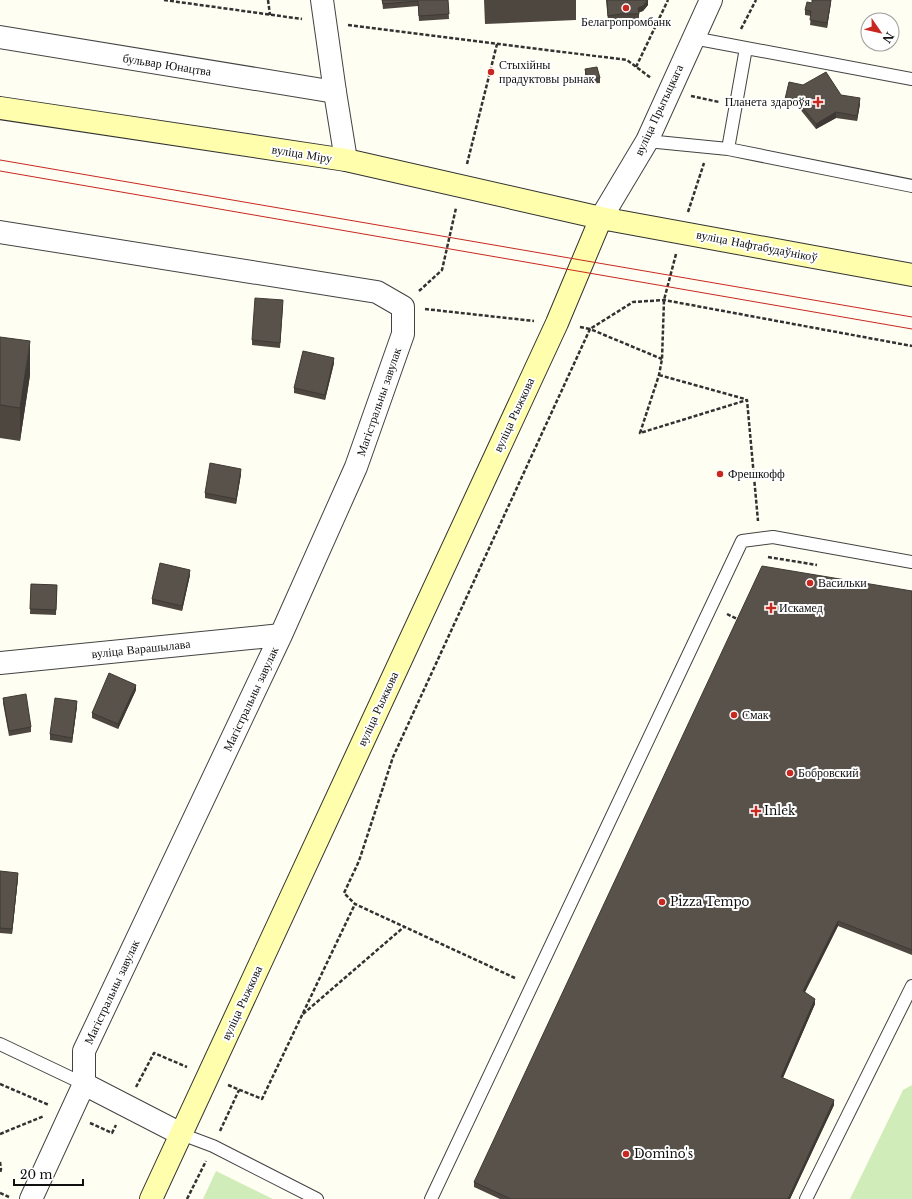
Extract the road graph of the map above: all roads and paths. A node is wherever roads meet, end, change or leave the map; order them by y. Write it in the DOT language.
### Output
graph roads {
  1 [pos="164,0"];
  2 [pos="268,0"];
  3 [pos="322,0"];
  4 [pos="668,0"];
  5 [pos="711,0"];
  6 [pos="270,15"];
  7 [pos="325,22"];
  8 [pos="0,37"];
  9 [pos="693,38"];
  10 [pos="746,48"];
  11 [pos="636,67"];
  12 [pos="912,80"];
  13 [pos="335,92"];
  14 [pos="669,92"];
  15 [pos="718,106"];
  16 [pos="0,108"];
  17 [pos="647,142"];
  18 [pos="708,147"];
  19 [pos="728,149"];
  20 [pos="346,160"];
  21 [pos="912,186"];
  22 [pos="601,218"];
  23 [pos="0,232"];
  24 [pos="682,232"];
  25 [pos="912,275"];
  26 [pos="664,300"];
  27 [pos="912,346"];
  28 [pos="662,359"];
  29 [pos="659,375"];
  30 [pos="746,400"];
  31 [pos="760,539"];
  32 [pos="912,562"];
  33 [pos="727,614"];
  34 [pos="739,620"];
  35 [pos="281,635"];
  36 [pos="0,663"];
  37 [pos="912,986"];
  38 [pos="301,1016"];
  39 [pos="0,1044"];
  40 [pos="84,1084"];
  41 [pos="46,1115"];
  42 [pos="0,1134"];
  43 [pos="181,1134"];
  44 [pos="0,1162"];
  45 [pos="0,1173"];
  46 [pos="0,1193"];
  47 [pos="12,1199"];
  48 [pos="32,1199"];
  49 [pos="151,1199"];
  50 [pos="317,1199"];
  51 [pos="431,1199"];
  52 [pos="806,1199"];
  1 -- 6 [label="path"];
  2 -- 6 [label="path"];
  3 -- 7 [label="street"];
  4 -- 11 [label="path"];
  5 -- 9 [label="street, вуліца Прытыцкага"];
  6 -- 7 [label="path"];
  7 -- 11 [label="path"];
  7 -- 13 [label="street"];
  8 -- 13 [label="street, бульвар Юнацтва"];
  9 -- 10 [label="lane"];
  9 -- 14 [label="street, вуліца Прытыцкага"];
  10 -- 12 [label="lane"];
  10 -- 19 [label="lane"];
  11 -- 14 [label="path"];
  13 -- 20 [label="street"];
  14 -- 15 [label="path"];
  14 -- 17 [label="street, вуліца Прытыцкага"];
  16 -- 20 [label="main road, вуліца Міру"];
  17 -- 18 [label="lane"];
  17 -- 22 [label="street, вуліца Прытыцкага"];
  18 -- 19 [label="lane"];
  18 -- 24 [label="path"];
  19 -- 21 [label="lane"];
  20 -- 22 [label="main road, вуліца Міру"];
  22 -- 24 [label="main road, вуліца Нафтабудаўнікоў"];
  22 -- 43 [label="main road, вуліца Рыжкова"];
  23 -- 35 [label="street, Магістральны завулак"];
  24 -- 25 [label="main road, вуліца Нафтабудаўнікоў"];
  24 -- 26 [label="path"];
  26 -- 27 [label="path"];
  26 -- 28 [label="path"];
  28 -- 29 [label="path"];
  28 -- 38 [label="path"];
  29 -- 30 [label="path"];
  29 -- 30 [label="path"];
  30 -- 31 [label="path"];
  31 -- 32 [label="lane"];
  31 -- 51 [label="lane"];
  33 -- 34 [label="path"];
  35 -- 36 [label="street, вуліца Варашылава"];
  35 -- 40 [label="street, Магістральны завулак"];
  37 -- 52 [label="lane"];
  39 -- 40 [label="lane"];
  40 -- 43 [label="street"];
  40 -- 48 [label="street"];
  41 -- 42 [label="path"];
  43 -- 49 [label="main road, вуліца Рыжкова"];
  43 -- 50 [label="lane"];
  44 -- 45 [label="path"];
  46 -- 47 [label="path"];
}
